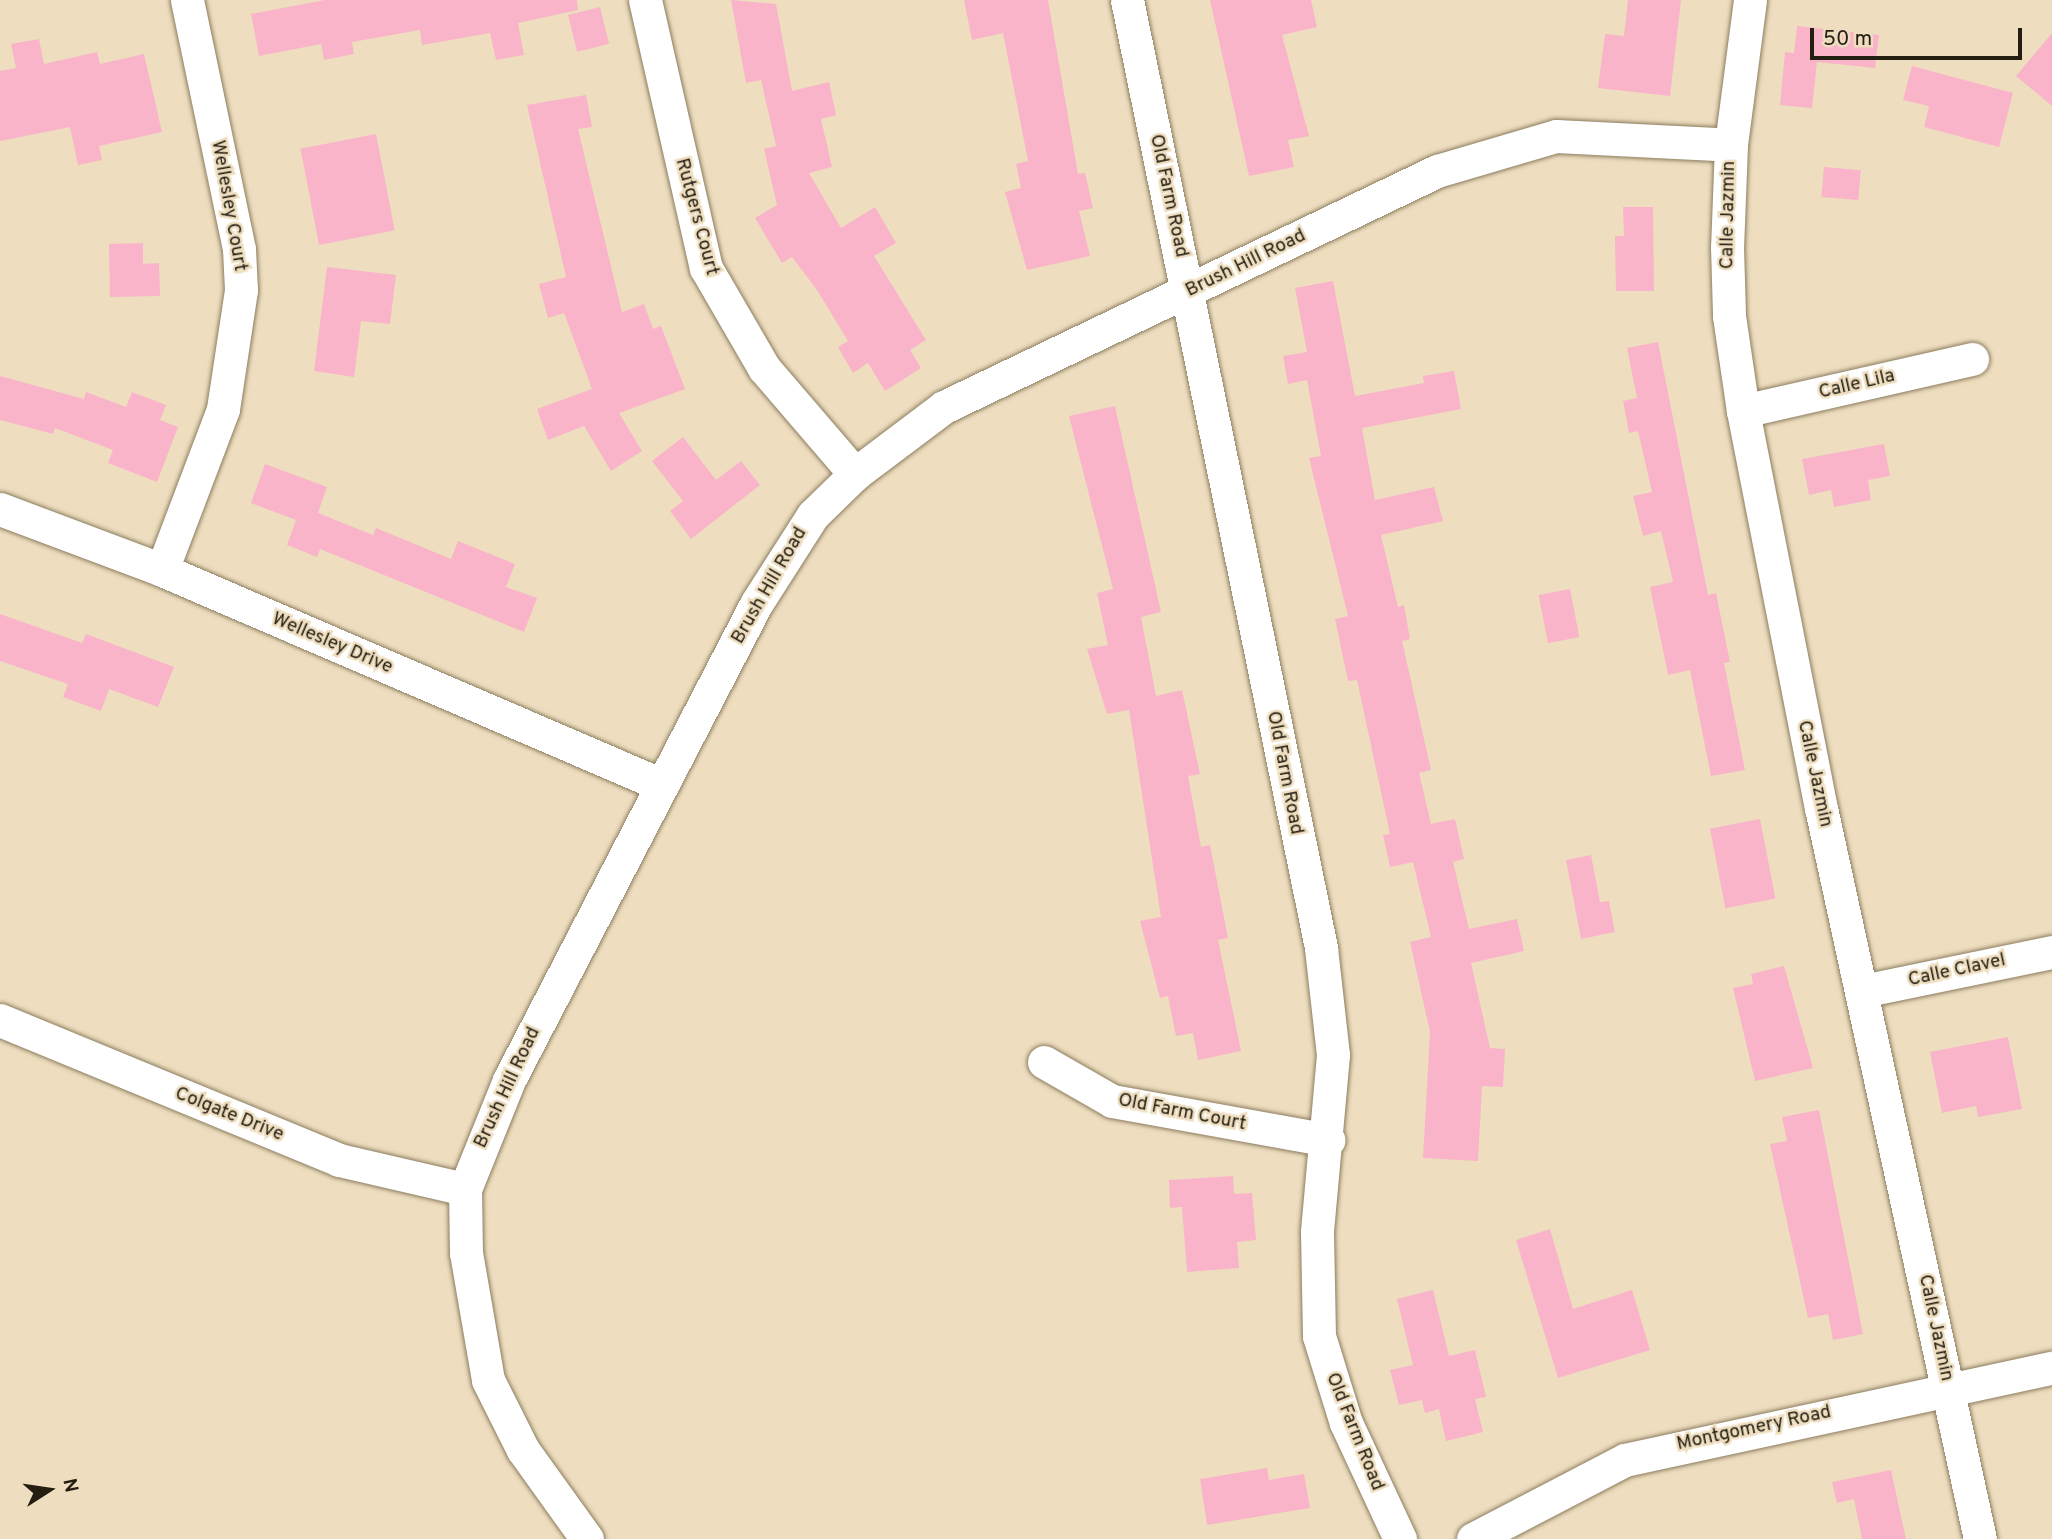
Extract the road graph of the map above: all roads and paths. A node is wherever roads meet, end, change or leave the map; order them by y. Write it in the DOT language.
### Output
graph roads {
  1 [pos="187,0"];
  2 [pos="645,0"];
  3 [pos="1127,0"];
  4 [pos="1750,0"];
  5 [pos="1731,145"];
  6 [pos="1189,292"];
  7 [pos="1972,359"];
  8 [pos="1743,411"];
  9 [pos="855,474"];
  10 [pos="0,509"];
  11 [pos="162,570"];
  12 [pos="662,785"];
  13 [pos="2052,952"];
  14 [pos="1862,991"];
  15 [pos="0,1020"];
  16 [pos="1044,1062"];
  17 [pos="1329,1140"];
  18 [pos="466,1189"];
  19 [pos="2052,1368"];
  20 [pos="1948,1389"];
  21 [pos="587,1539"];
  22 [pos="1400,1539"];
  23 [pos="1473,1539"];
  24 [pos="1980,1539"];
  1 -- 11 [label="street, Wellesley Court"];
  2 -- 9 [label="street, Rutgers Court"];
  3 -- 6 [label="street, Old Farm Road"];
  4 -- 5 [label="street, Calle Jazmin"];
  5 -- 6 [label="street, Brush Hill Road"];
  5 -- 8 [label="street, Calle Jazmin"];
  6 -- 9 [label="street, Brush Hill Road"];
  6 -- 17 [label="street, Old Farm Road"];
  7 -- 8 [label="street, Calle Lila"];
  8 -- 14 [label="street, Calle Jazmin"];
  9 -- 12 [label="street, Brush Hill Road"];
  10 -- 11 [label="street, Wellesley Drive"];
  11 -- 12 [label="street, Wellesley Drive"];
  12 -- 18 [label="street, Brush Hill Road"];
  13 -- 14 [label="street, Calle Clavel"];
  14 -- 20 [label="street, Calle Jazmin"];
  15 -- 18 [label="street, Colgate Drive"];
  16 -- 17 [label="street, Old Farm Court"];
  17 -- 22 [label="street, Old Farm Road"];
  18 -- 21 [label="street, Brush Hill Road"];
  19 -- 20 [label="street, Montgomery Road"];
  20 -- 23 [label="street, Montgomery Road"];
  20 -- 24 [label="street, Calle Jazmin"];
}
